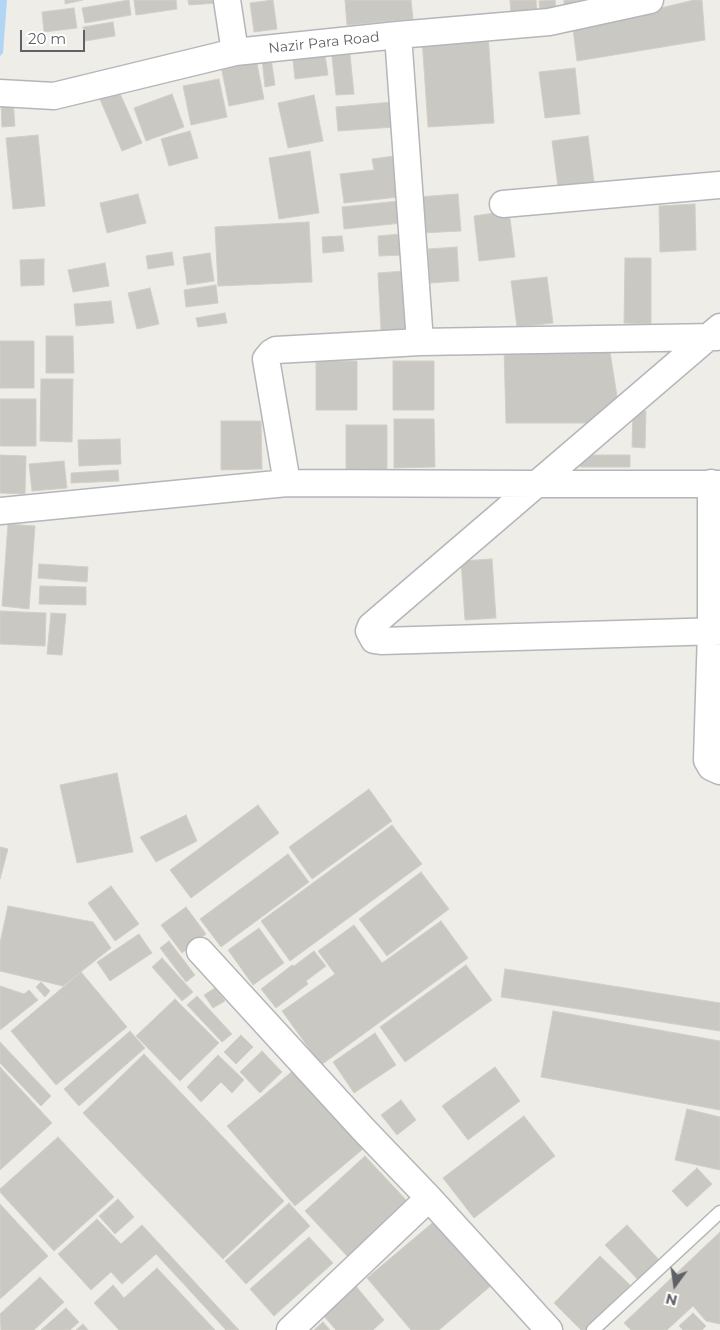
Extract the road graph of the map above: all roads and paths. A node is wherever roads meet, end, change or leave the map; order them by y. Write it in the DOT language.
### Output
graph roads {
  1 [pos="227,0"];
  2 [pos="650,0"];
  3 [pos="398,35"];
  4 [pos="235,52"];
  5 [pos="0,93"];
  6 [pos="720,185"];
  7 [pos="503,204"];
  8 [pos="716,334"];
  9 [pos="420,342"];
  10 [pos="287,482"];
  11 [pos="536,484"];
  12 [pos="716,484"];
  13 [pos="0,511"];
  14 [pos="715,631"];
  15 [pos="720,771"];
  16 [pos="200,951"];
  17 [pos="430,1198"];
  18 [pos="720,1212"];
  19 [pos="290,1330"];
  20 [pos="549,1330"];
  21 [pos="593,1330"];
  1 -- 4 [label="street"];
  2 -- 3 [label="street, Nazir Para Road"];
  3 -- 4 [label="street, Nazir Para Road"];
  3 -- 9 [label="street"];
  4 -- 5 [label="street, Nazir Para Road"];
  6 -- 7 [label="street"];
  8 -- 9 [label="street"];
  8 -- 11 [label="street"];
  9 -- 10 [label="street"];
  10 -- 11 [label="street"];
  10 -- 13 [label="street"];
  11 -- 12 [label="street"];
  11 -- 14 [label="street"];
  12 -- 14 [label="street"];
  14 -- 15 [label="street"];
  16 -- 17 [label="street"];
  17 -- 19 [label="street"];
  17 -- 20 [label="street"];
  18 -- 21 [label="lane"];
}
